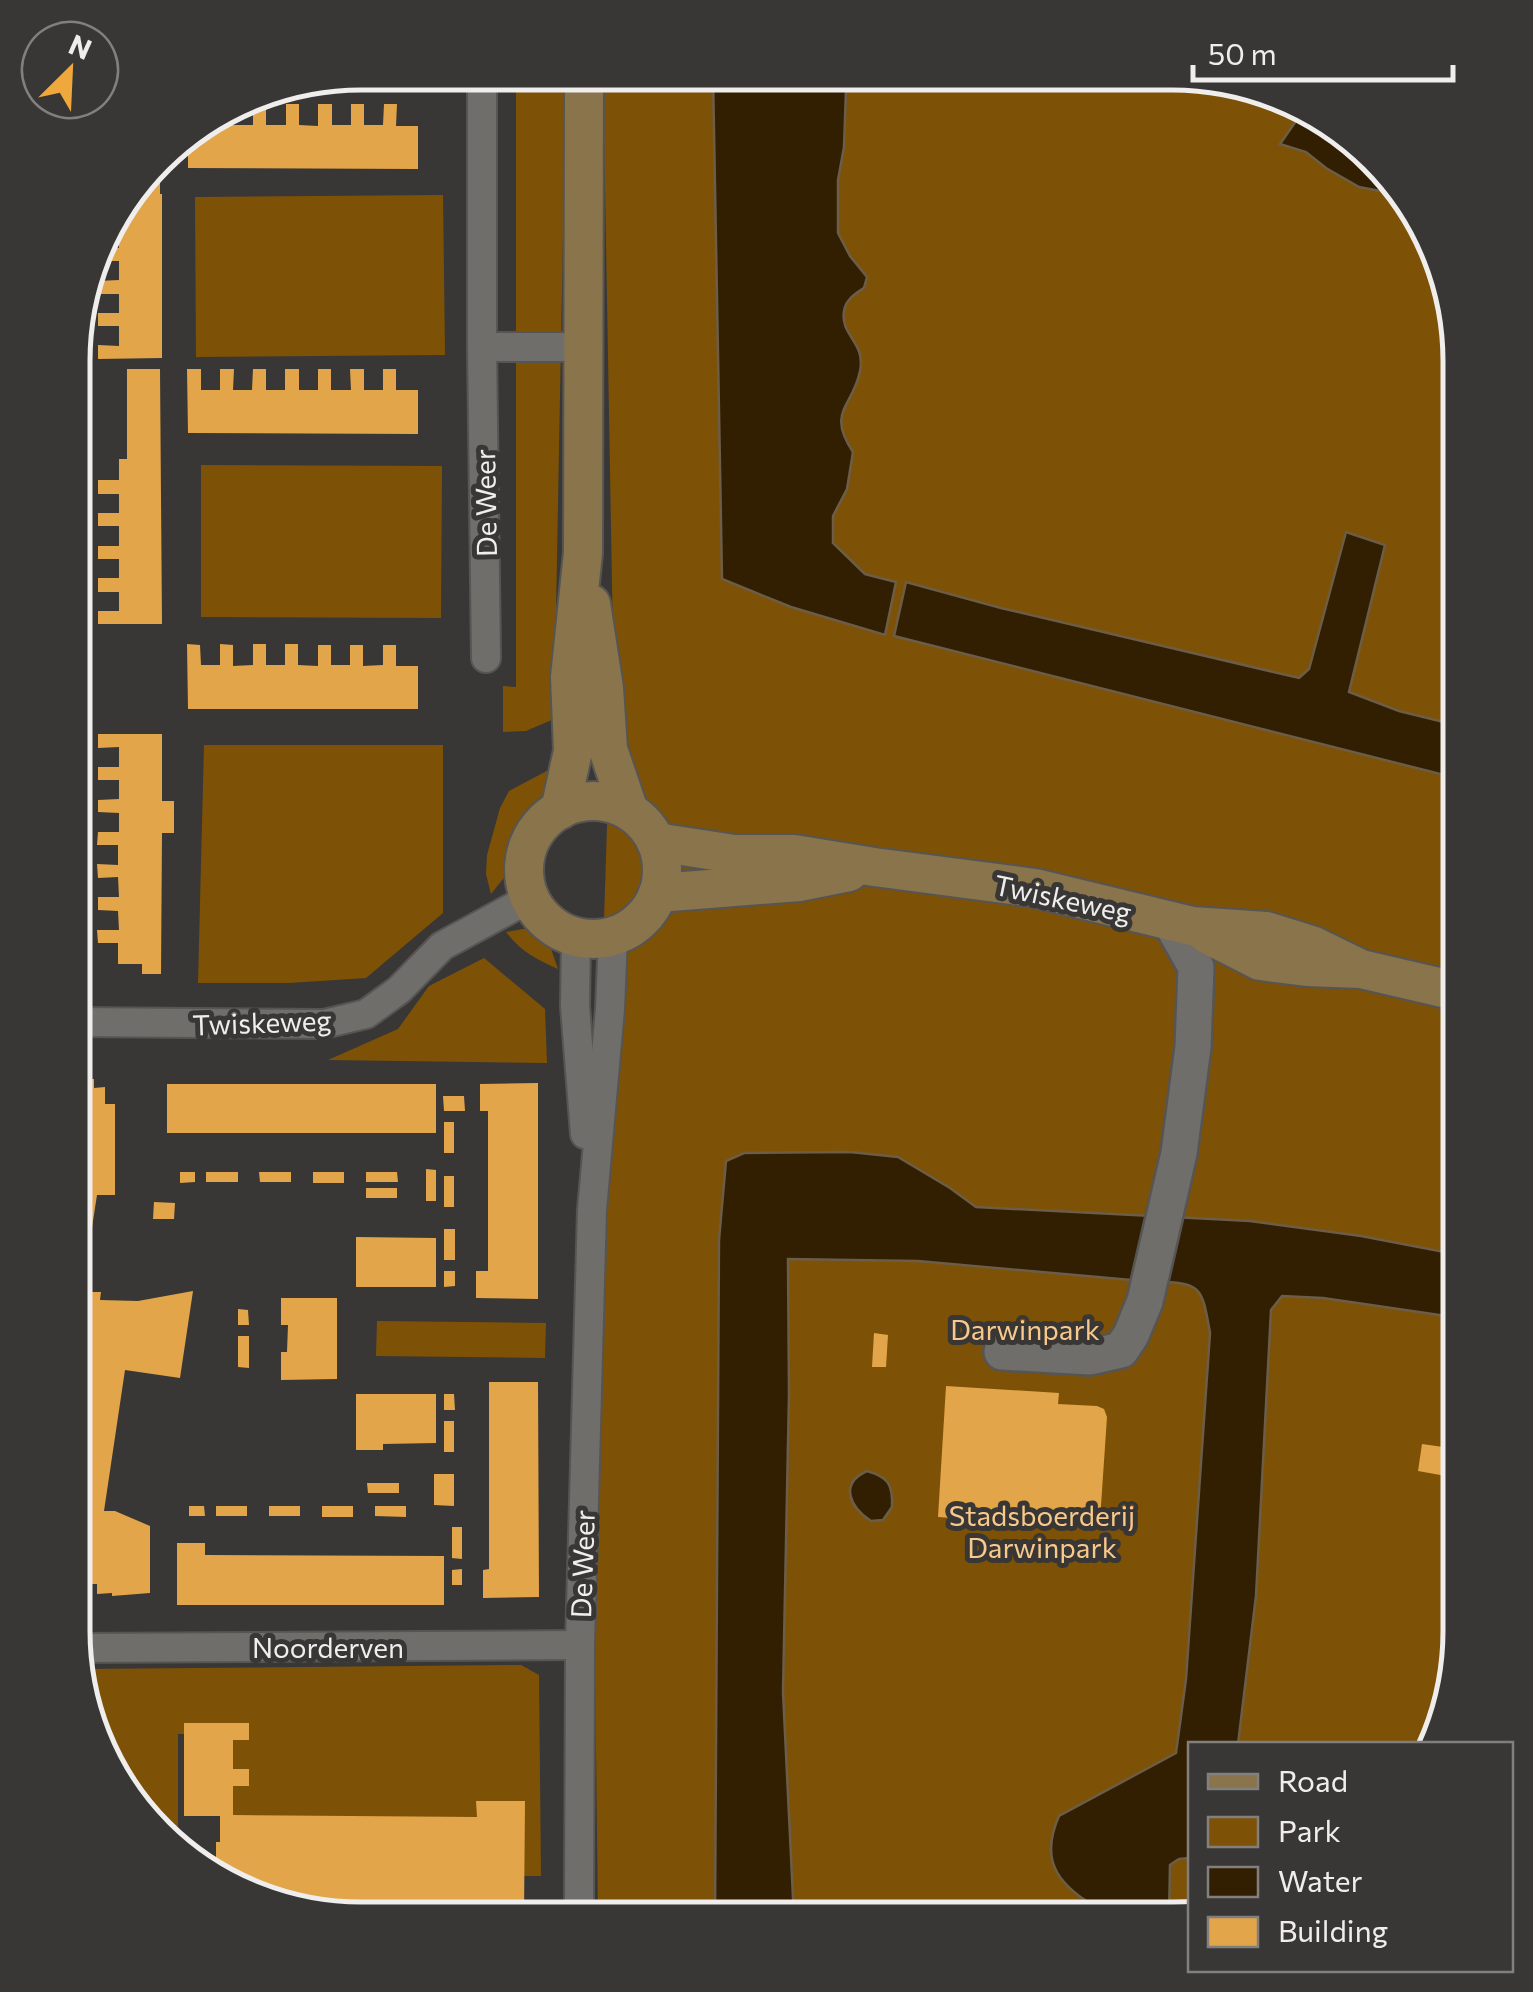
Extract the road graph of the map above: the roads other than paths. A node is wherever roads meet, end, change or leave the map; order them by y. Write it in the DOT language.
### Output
graph roads {
  1 [pos="482,90"];
  2 [pos="584,90"];
  3 [pos="583,346"];
  4 [pos="482,347"];
  5 [pos="583,553"];
  6 [pos="486,658"];
  7 [pos="560,810"];
  8 [pos="630,811"];
  9 [pos="656,842"];
  10 [pos="874,867"];
  11 [pos="658,894"];
  12 [pos="530,898"];
  13 [pos="1181,924"];
  14 [pos="594,936"];
  15 [pos="1443,988"];
  16 [pos="90,1022"];
  17 [pos="1002,1352"];
  18 [pos="580,1645"];
  19 [pos="91,1648"];
  20 [pos="579,1902"];
  1 -- 4 [label="street, De Weer"];
  2 -- 3 [label="main road"];
  3 -- 4 [label="street"];
  3 -- 5 [label="main road"];
  4 -- 6 [label="street, De Weer"];
  5 -- 7 [label="main road"];
  5 -- 8 [label="main road"];
  7 -- 8 [label="main road"];
  7 -- 12 [label="main road"];
  8 -- 9 [label="main road"];
  9 -- 10 [label="main road, Twiskeweg"];
  9 -- 11 [label="main road"];
  10 -- 11 [label="main road, Twiskeweg"];
  10 -- 13 [label="main road, Twiskeweg"];
  11 -- 14 [label="main road"];
  12 -- 14 [label="main road"];
  12 -- 16 [label="street, Twiskeweg"];
  13 -- 15 [label="main road, Twiskeweg"];
  13 -- 17 [label="street"];
  14 -- 18 [label="street, De Weer"];
  18 -- 19 [label="street, Noorderven"];
  18 -- 20 [label="street, De Weer"];
}
